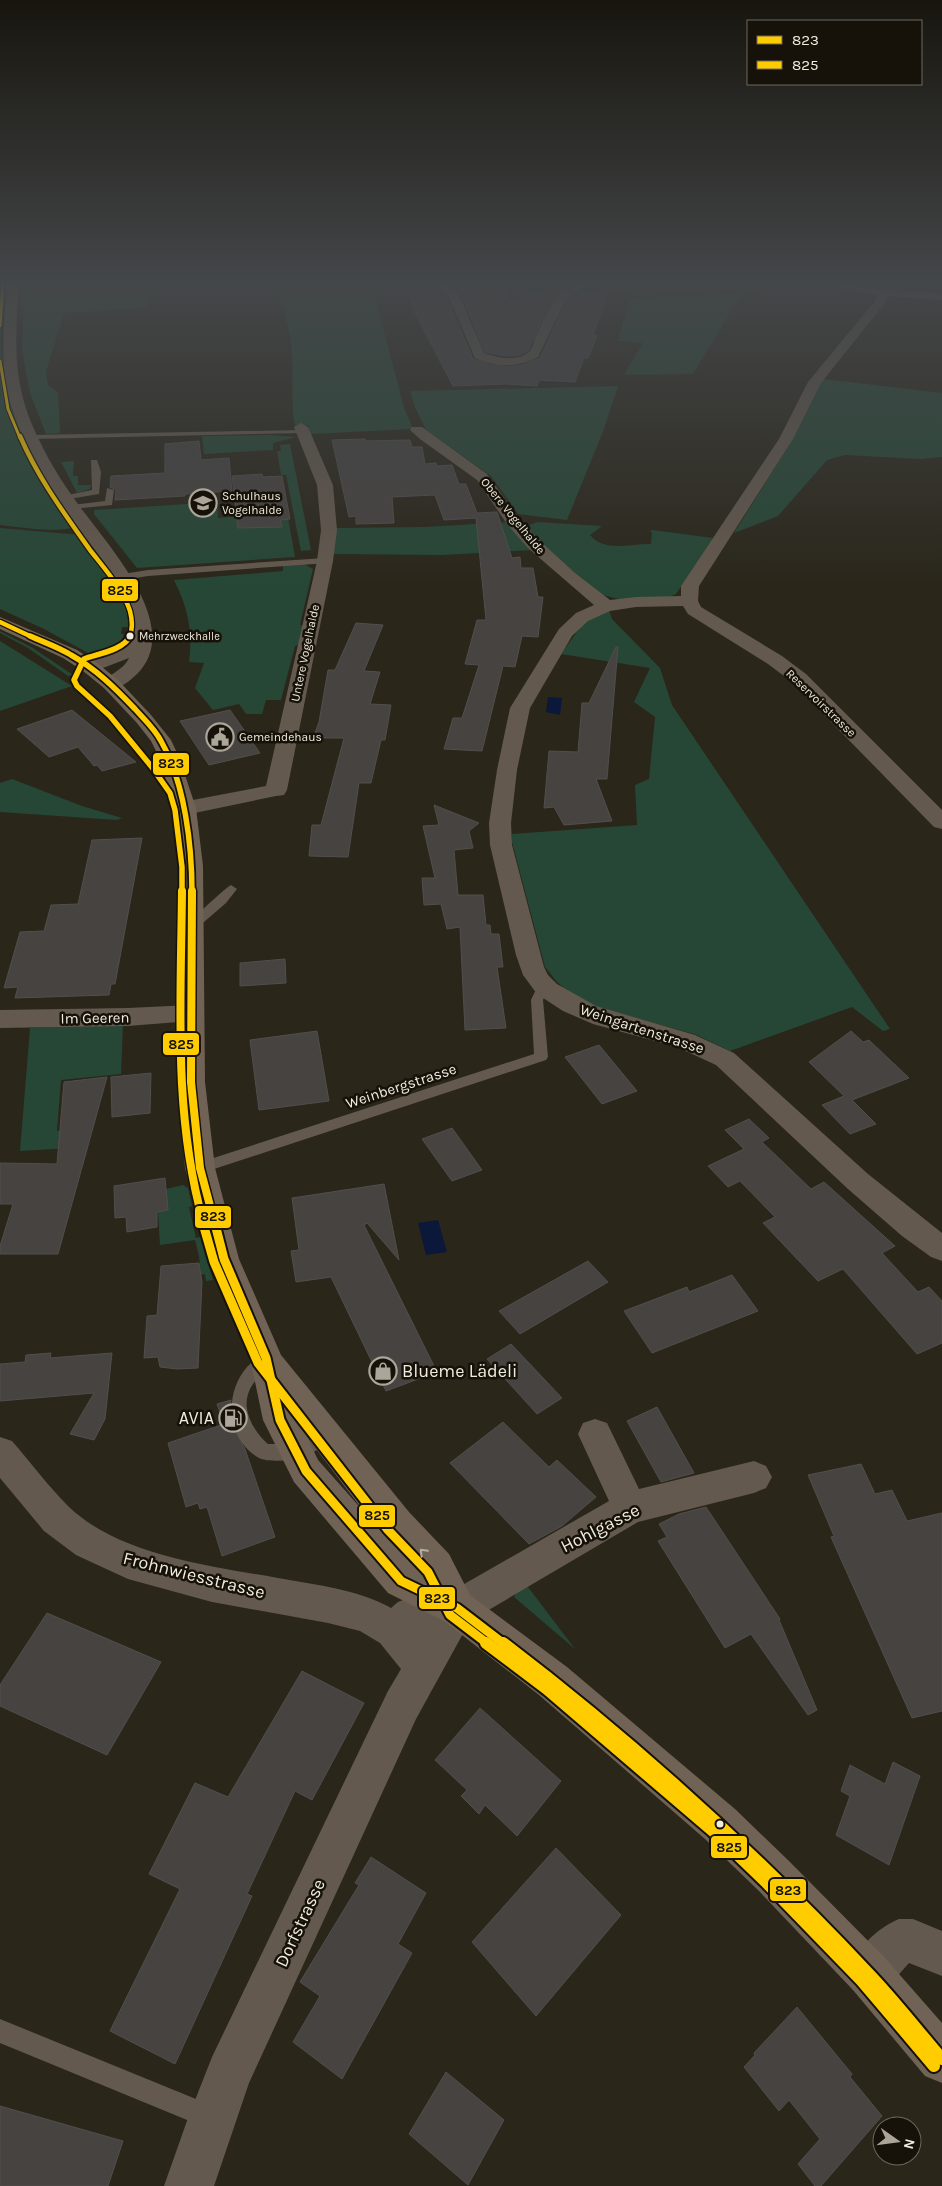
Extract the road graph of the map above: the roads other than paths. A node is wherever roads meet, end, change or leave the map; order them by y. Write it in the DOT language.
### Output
graph roads {
  1 [pos="13,384"];
  2 [pos="814,384"];
  3 [pos="302,430"];
  4 [pos="417,430"];
  5 [pos="31,437"];
  6 [pos="94,462"];
  7 [pos="110,490"];
  8 [pos="69,502"];
  9 [pos="325,560"];
  10 [pos="123,577"];
  11 [pos="689,601"];
  12 [pos="606,606"];
  13 [pos="8,626"];
  14 [pos="142,633"];
  15 [pos="88,676"];
  16 [pos="111,684"];
  17 [pos="182,798"];
  18 [pos="942,822"];
  19 [pos="231,889"];
  20 [pos="193,925"];
  21 [pos="543,986"];
  22 [pos="191,1013"];
  23 [pos="0,1019"];
  24 [pos="200,1168"];
  25 [pos="942,1249"];
  26 [pos="595,1434"];
  27 [pos="0,1452"];
  28 [pos="754,1477"];
  29 [pos="630,1508"];
  30 [pos="457,1608"];
  31 [pos="394,1630"];
  32 [pos="423,1666"];
  33 [pos="942,1954"];
  34 [pos="869,1974"];
  35 [pos="0,2031"];
  36 [pos="942,2059"];
  37 [pos="212,2118"];
  38 [pos="189,2186"];
  1 -- 5 [label="street"];
  2 -- 11 [label="street"];
  3 -- 5 [label="lane"];
  3 -- 9 [label="street, Untere Vogelhalde"];
  4 -- 12 [label="street, Obere Vogelhalde"];
  5 -- 8 [label="street"];
  6 -- 8 [label="lane"];
  7 -- 8 [label="lane"];
  8 -- 10 [label="street"];
  9 -- 10 [label="lane"];
  9 -- 17 [label="street, Untere Vogelhalde"];
  10 -- 14 [label="street"];
  11 -- 12 [label="street"];
  11 -- 18 [label="street, Reservoirstrasse"];
  12 -- 21 [label="street"];
  13 -- 15 [label="main road"];
  14 -- 15 [label="street"];
  14 -- 16 [label="street"];
  15 -- 16 [label="main road"];
  15 -- 17 [label="main road"];
  16 -- 17 [label="main road"];
  17 -- 20 [label="main road"];
  19 -- 20 [label="lane"];
  20 -- 22 [label="main road"];
  21 -- 24 [label="lane, Weinbergstrasse"];
  21 -- 25 [label="street, Weingartenstrasse"];
  22 -- 23 [label="street, Im Geeren"];
  22 -- 24 [label="main road"];
  24 -- 30 [label="main road"];
  26 -- 29 [label="street"];
  27 -- 31 [label="street, Frohnwiesstrasse"];
  28 -- 29 [label="street, Hohlgasse"];
  29 -- 30 [label="street, Hohlgasse"];
  30 -- 31 [label="street"];
  30 -- 32 [label="street, Dorfstrasse"];
  30 -- 34 [label="main road"];
  31 -- 32 [label="street"];
  32 -- 37 [label="street, Dorfstrasse"];
  33 -- 34 [label="street"];
  34 -- 36 [label="main road"];
  35 -- 37 [label="lane"];
  37 -- 38 [label="street, Dorfstrasse"];
}
